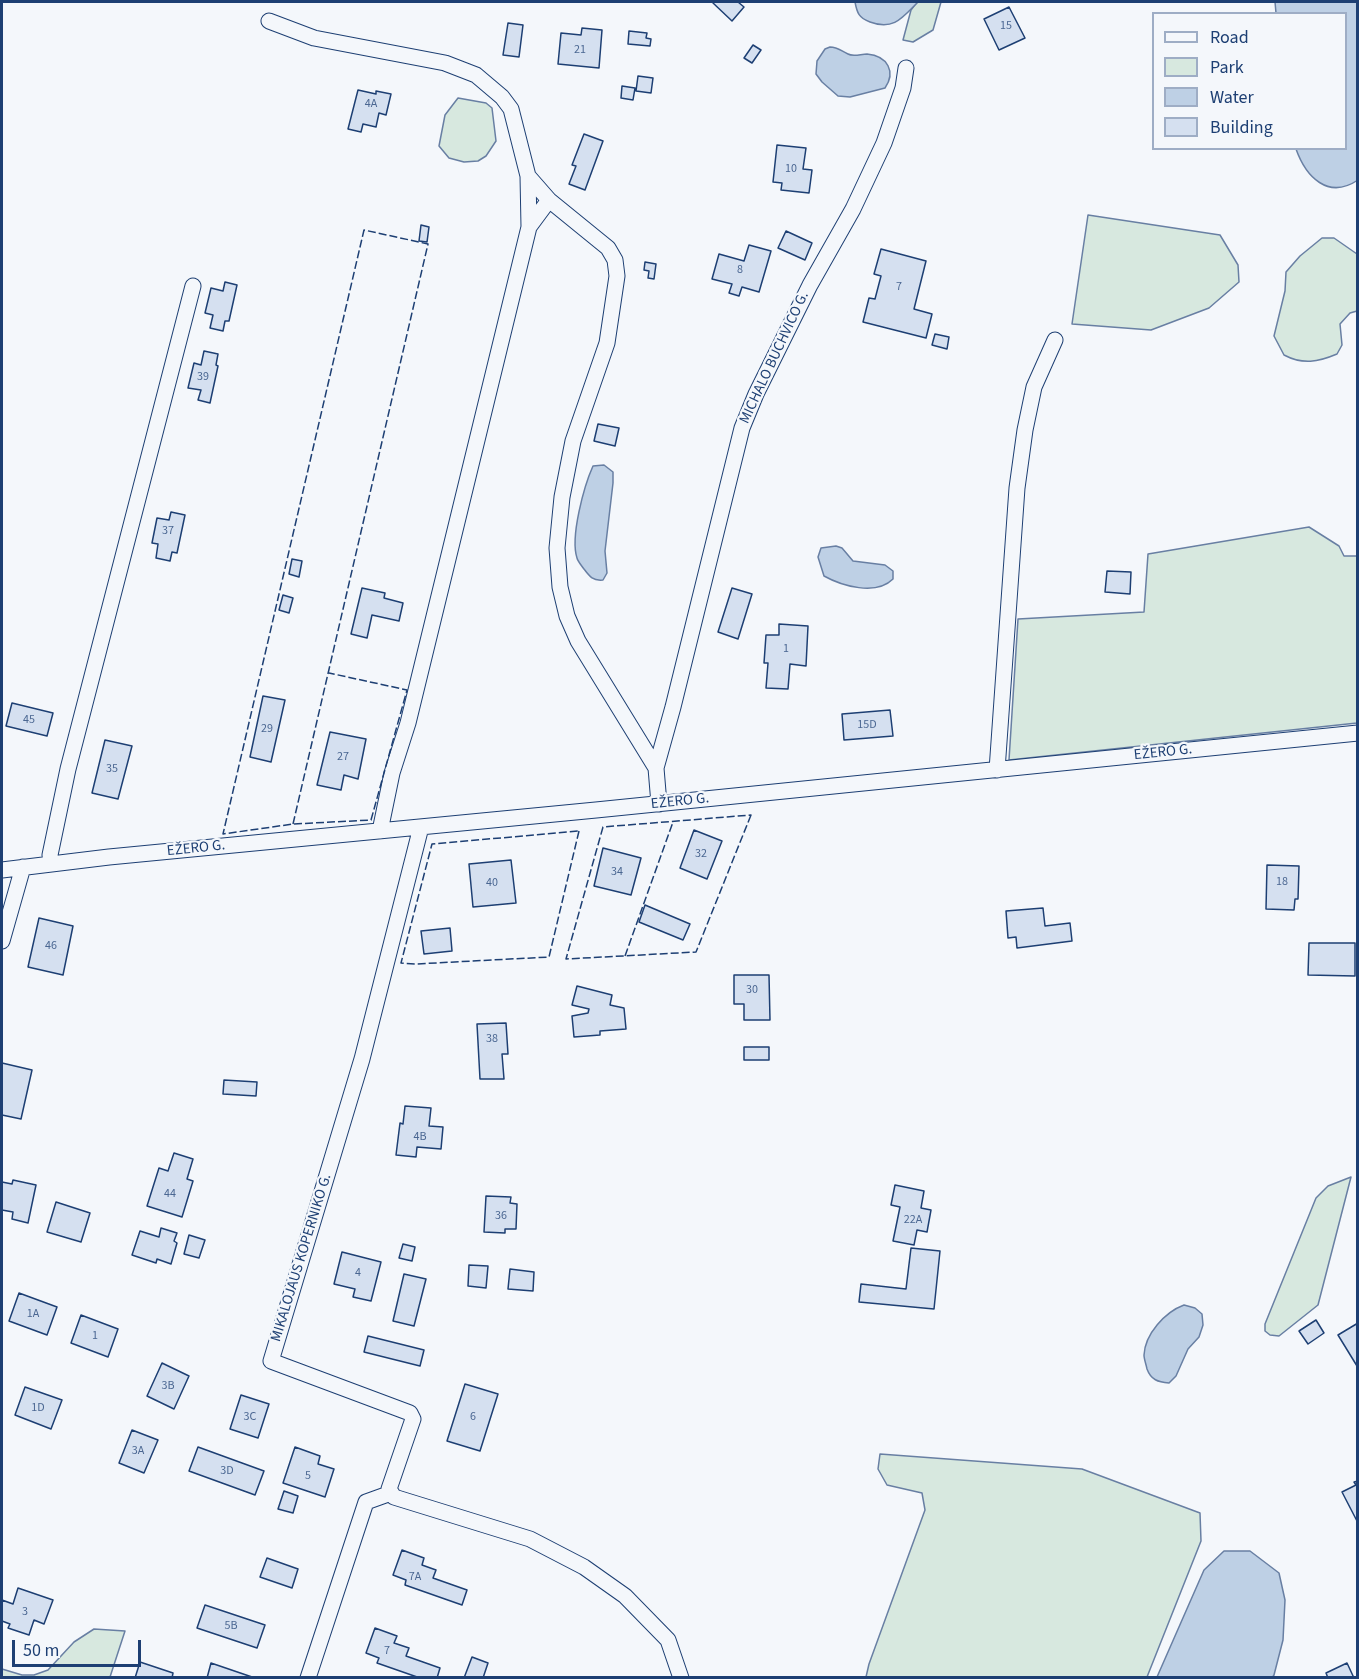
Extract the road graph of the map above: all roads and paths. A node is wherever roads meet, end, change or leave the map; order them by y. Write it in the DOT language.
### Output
graph roads {
  1 [pos="269,21"];
  2 [pos="906,68"];
  3 [pos="528,176"];
  4 [pos="549,200"];
  5 [pos="529,227"];
  6 [pos="193,286"];
  7 [pos="1055,340"];
  8 [pos="1358,733"];
  9 [pos="656,768"];
  10 [pos="997,770"];
  11 [pos="659,804"];
  12 [pos="421,827"];
  13 [pos="380,831"];
  14 [pos="51,864"];
  15 [pos="23,867"];
  16 [pos="2,870"];
  17 [pos="2,941"];
  18 [pos="391,1493"];
  19 [pos="308,1677"];
  20 [pos="681,1677"];
  1 -- 3 [label="street"];
  2 -- 9 [label="street, MICHALO BUCHVICO G."];
  3 -- 4 [label="street"];
  3 -- 5 [label="street"];
  4 -- 5 [label="street"];
  4 -- 9 [label="street"];
  5 -- 13 [label="street"];
  6 -- 14 [label="street"];
  7 -- 10 [label="street"];
  8 -- 10 [label="street, EŽERO G."];
  9 -- 11 [label="street, MICHALO BUCHVICO G."];
  10 -- 11 [label="street, EŽERO G."];
  11 -- 12 [label="street, EŽERO G."];
  12 -- 13 [label="street, EŽERO G."];
  12 -- 18 [label="street, MIKALOJAUS KOPERNIKO G."];
  13 -- 14 [label="street, EŽERO G."];
  14 -- 15 [label="street, EŽERO G."];
  15 -- 16 [label="street, EŽERO G."];
  15 -- 17 [label="street"];
  18 -- 19 [label="street"];
  18 -- 20 [label="street"];
}
